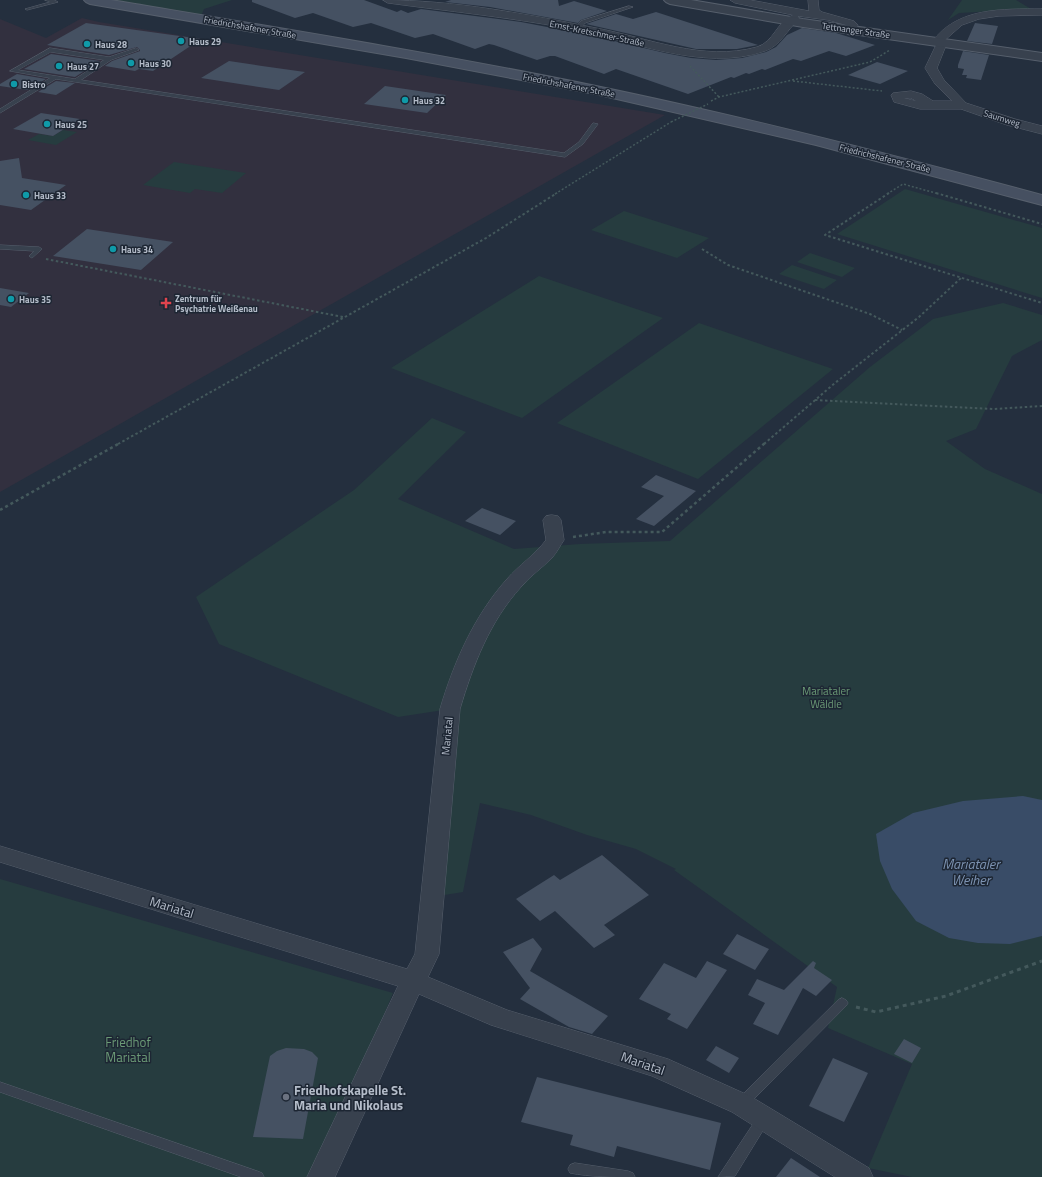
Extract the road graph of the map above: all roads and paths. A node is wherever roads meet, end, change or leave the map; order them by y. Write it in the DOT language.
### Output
graph roads {
  1 [pos="46,0"];
  2 [pos="90,0"];
  3 [pos="388,0"];
  4 [pos="670,0"];
  5 [pos="735,0"];
  6 [pos="812,0"];
  7 [pos="631,7"];
  8 [pos="27,10"];
  9 [pos="1042,12"];
  10 [pos="828,17"];
  11 [pos="793,20"];
  12 [pos="579,27"];
  13 [pos="850,31"];
  14 [pos="939,42"];
  15 [pos="885,45"];
  16 [pos="136,50"];
  17 [pos="676,51"];
  18 [pos="1042,57"];
  19 [pos="110,59"];
  20 [pos="56,77"];
  21 [pos="75,81"];
  22 [pos="791,81"];
  23 [pos="908,94"];
  24 [pos="708,104"];
  25 [pos="962,105"];
  26 [pos="2,108"];
  27 [pos="595,124"];
  28 [pos="1042,130"];
  29 [pos="1042,200"];
  30 [pos="1042,224"];
  31 [pos="0,247"];
  32 [pos="702,249"];
  33 [pos="32,256"];
  34 [pos="961,278"];
  35 [pos="1042,303"];
  36 [pos="343,317"];
  37 [pos="902,330"];
  38 [pos="815,400"];
  39 [pos="1042,406"];
  40 [pos="0,510"];
  41 [pos="553,530"];
  42 [pos="0,854"];
  43 [pos="1042,961"];
  44 [pos="413,981"];
  45 [pos="842,1003"];
  46 [pos="0,1087"];
  47 [pos="741,1104"];
  48 [pos="764,1118"];
  49 [pos="575,1169"];
  50 [pos="257,1177"];
  51 [pos="321,1177"];
  52 [pos="628,1177"];
  53 [pos="725,1177"];
  54 [pos="859,1177"];
  1 -- 8 [label="lane"];
  2 -- 29 [label="main road, Friedrichshafener Straße"];
  3 -- 12 [label="street, Ernst-Kretschmer-Straße"];
  4 -- 11 [label="street, Tettnanger Straße"];
  5 -- 10 [label="street"];
  6 -- 10 [label="street"];
  7 -- 12 [label="lane"];
  9 -- 14 [label="street"];
  10 -- 13 [label="street"];
  11 -- 13 [label="street, Tettnanger Straße"];
  11 -- 17 [label="street, Ernst-Kretschmer-Straße"];
  12 -- 17 [label="street, Ernst-Kretschmer-Straße"];
  13 -- 14 [label="street, Tettnanger Straße"];
  14 -- 18 [label="street, Tettnanger Straße"];
  14 -- 25 [label="street, Saumweg"];
  15 -- 22 [label="path"];
  16 -- 19 [label="lane"];
  17 -- 22 [label="path"];
  19 -- 20 [label="lane"];
  19 -- 21 [label="lane"];
  20 -- 21 [label="lane"];
  20 -- 26 [label="lane"];
  21 -- 27 [label="lane"];
  22 -- 23 [label="path"];
  23 -- 25 [label="street, Saumweg"];
  24 -- 36 [label="path, bridge"];
  25 -- 28 [label="street, Saumweg"];
  30 -- 34 [label="path"];
  31 -- 33 [label="lane"];
  32 -- 37 [label="path"];
  33 -- 36 [label="path"];
  34 -- 35 [label="path"];
  34 -- 37 [label="path"];
  36 -- 40 [label="path"];
  37 -- 38 [label="path"];
  38 -- 39 [label="path"];
  38 -- 41 [label="path"];
  41 -- 44 [label="street, Mariatal"];
  42 -- 44 [label="street, Mariatal"];
  43 -- 45 [label="path"];
  44 -- 47 [label="street, Mariatal"];
  44 -- 51 [label="street, Mariatal"];
  45 -- 47 [label="lane"];
  46 -- 50 [label="lane"];
  47 -- 48 [label="street, Mariatal"];
  48 -- 53 [label="lane"];
  48 -- 54 [label="street, Mariatal"];
  49 -- 52 [label="lane"];
}
